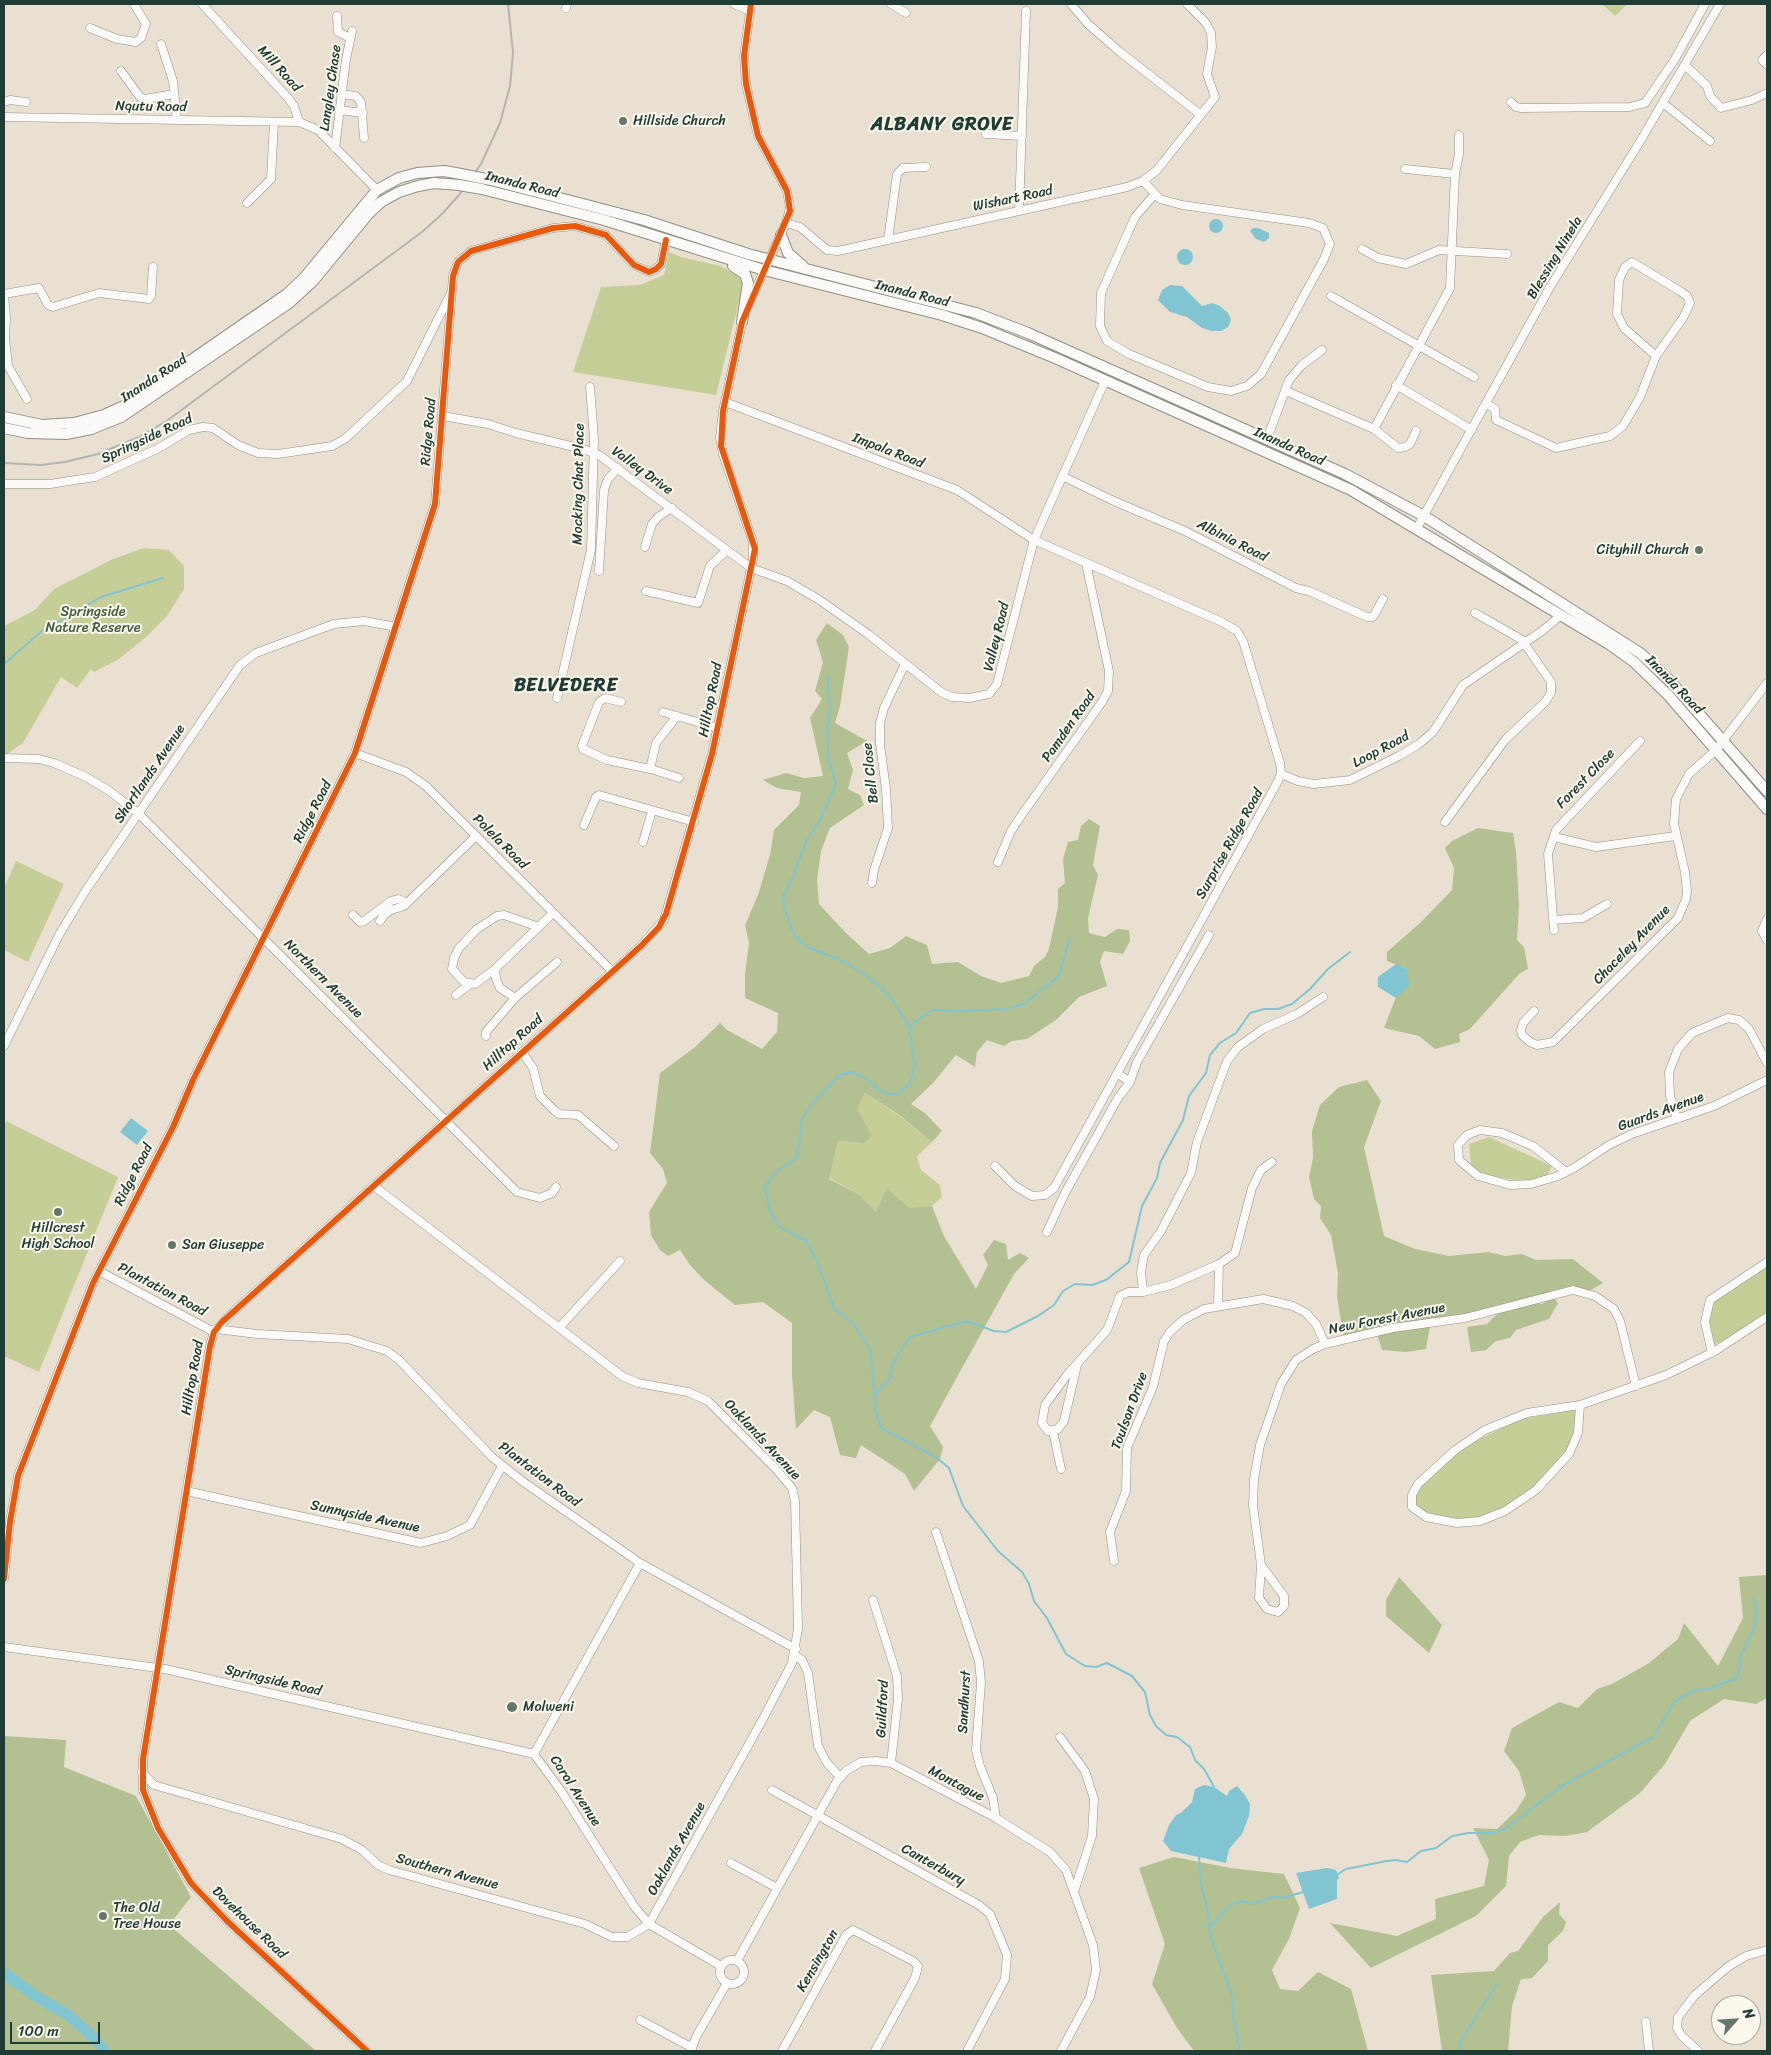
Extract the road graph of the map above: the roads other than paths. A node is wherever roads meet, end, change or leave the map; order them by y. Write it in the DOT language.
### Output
graph roads {
  1 [pos="134,4"];
  2 [pos="202,4"];
  3 [pos="734,4"];
  4 [pos="891,4"];
  5 [pos="1072,4"];
  6 [pos="1187,4"];
  7 [pos="1705,4"];
  8 [pos="1720,4"];
  9 [pos="751,8"];
  10 [pos="1026,11"];
  11 [pos="906,13"];
  12 [pos="337,16"];
  13 [pos="90,28"];
  14 [pos="161,44"];
  15 [pos="1767,55"];
  16 [pos="1685,65"];
  17 [pos="1767,65"];
  18 [pos="121,71"];
  19 [pos="1767,93"];
  20 [pos="174,94"];
  21 [pos="341,94"];
  22 [pos="4,102"];
  23 [pos="26,102"];
  24 [pos="1511,102"];
  25 [pos="1663,103"];
  26 [pos="339,110"];
  27 [pos="363,112"];
  28 [pos="1201,115"];
  29 [pos="5,120"];
  30 [pos="177,120"];
  31 [pos="274,122"];
  32 [pos="298,122"];
  33 [pos="986,134"];
  34 [pos="1459,135"];
  35 [pos="1022,136"];
  36 [pos="364,138"];
  37 [pos="1710,141"];
  38 [pos="335,148"];
  39 [pos="926,167"];
  40 [pos="1405,169"];
  41 [pos="1455,174"];
  42 [pos="460,179"];
  43 [pos="1143,181"];
  44 [pos="377,190"];
  45 [pos="1154,195"];
  46 [pos="247,202"];
  47 [pos="1019,210"];
  48 [pos="786,223"];
  49 [pos="781,235"];
  50 [pos="666,240"];
  51 [pos="888,240"];
  52 [pos="1362,249"];
  53 [pos="1453,251"];
  54 [pos="1507,254"];
  55 [pos="716,257"];
  56 [pos="769,259"];
  57 [pos="154,268"];
  58 [pos="764,270"];
  59 [pos="809,270"];
  60 [pos="453,289"];
  61 [pos="4,294"];
  62 [pos="1331,296"];
  63 [pos="742,322"];
  64 [pos="1420,345"];
  65 [pos="1322,350"];
  66 [pos="1656,356"];
  67 [pos="1474,377"];
  68 [pos="1105,380"];
  69 [pos="1396,385"];
  70 [pos="590,386"];
  71 [pos="1286,391"];
  72 [pos="27,399"];
  73 [pos="726,402"];
  74 [pos="1487,404"];
  75 [pos="443,416"];
  76 [pos="4,417"];
  77 [pos="4,428"];
  78 [pos="1374,429"];
  79 [pos="1472,430"];
  80 [pos="1416,431"];
  81 [pos="1267,439"];
  82 [pos="592,452"];
  83 [pos="618,468"];
  84 [pos="1062,476"];
  85 [pos="1358,480"];
  86 [pos="4,484"];
  87 [pos="1357,493"];
  88 [pos="672,508"];
  89 [pos="1424,516"];
  90 [pos="1418,528"];
  91 [pos="1034,540"];
  92 [pos="646,547"];
  93 [pos="727,550"];
  94 [pos="1086,563"];
  95 [pos="1496,563"];
  96 [pos="751,568"];
  97 [pos="600,572"];
  98 [pos="1512,586"];
  99 [pos="646,590"];
  100 [pos="1383,599"];
  101 [pos="1475,613"];
  102 [pos="1561,615"];
  103 [pos="396,627"];
  104 [pos="1525,643"];
  105 [pos="905,664"];
  106 [pos="1767,683"];
  107 [pos="556,698"];
  108 [pos="621,702"];
  109 [pos="663,712"];
  110 [pos="677,716"];
  111 [pos="718,728"];
  112 [pos="1640,741"];
  113 [pos="1722,742"];
  114 [pos="1716,750"];
  115 [pos="356,753"];
  116 [pos="4,758"];
  117 [pos="651,769"];
  118 [pos="1281,774"];
  119 [pos="680,778"];
  120 [pos="1767,791"];
  121 [pos="1767,809"];
  122 [pos="652,811"];
  123 [pos="139,814"];
  124 [pos="694,822"];
  125 [pos="1445,822"];
  126 [pos="584,825"];
  127 [pos="476,836"];
  128 [pos="1676,836"];
  129 [pos="1554,838"];
  130 [pos="643,842"];
  131 [pos="998,862"];
  132 [pos="872,883"];
  133 [pos="407,903"];
  134 [pos="1607,904"];
  135 [pos="553,913"];
  136 [pos="353,915"];
  137 [pos="1767,919"];
  138 [pos="1554,920"];
  139 [pos="380,922"];
  140 [pos="540,927"];
  141 [pos="1554,930"];
  142 [pos="1208,935"];
  143 [pos="264,939"];
  144 [pos="1767,940"];
  145 [pos="558,962"];
  146 [pos="495,969"];
  147 [pos="612,971"];
  148 [pos="470,984"];
  149 [pos="456,995"];
  150 [pos="1323,997"];
  151 [pos="514,998"];
  152 [pos="1534,1011"];
  153 [pos="486,1036"];
  154 [pos="4,1046"];
  155 [pos="522,1052"];
  156 [pos="1767,1063"];
  157 [pos="1117,1073"];
  158 [pos="1767,1080"];
  159 [pos="1130,1082"];
  160 [pos="1677,1119"];
  161 [pos="447,1120"];
  162 [pos="614,1146"];
  163 [pos="1272,1162"];
  164 [pos="995,1166"];
  165 [pos="1566,1172"];
  166 [pos="374,1186"];
  167 [pos="556,1187"];
  168 [pos="1048,1232"];
  169 [pos="620,1261"];
  170 [pos="1767,1262"];
  171 [pos="1219,1264"];
  172 [pos="99,1271"];
  173 [pos="1143,1292"];
  174 [pos="1218,1305"];
  175 [pos="1767,1317"];
  176 [pos="560,1328"];
  177 [pos="215,1330"];
  178 [pos="1325,1344"];
  179 [pos="1712,1353"];
  180 [pos="1077,1365"];
  181 [pos="1636,1386"];
  182 [pos="1580,1405"];
  183 [pos="1053,1431"];
  184 [pos="502,1466"];
  185 [pos="1061,1469"];
  186 [pos="186,1490"];
  187 [pos="936,1532"];
  188 [pos="1114,1562"];
  189 [pos="640,1563"];
  190 [pos="1261,1565"];
  191 [pos="4,1579"];
  192 [pos="873,1600"];
  193 [pos="4,1647"];
  194 [pos="795,1652"];
  195 [pos="158,1668"];
  196 [pos="1060,1737"];
  197 [pos="534,1754"];
  198 [pos="891,1763"];
  199 [pos="142,1772"];
  200 [pos="840,1777"];
  201 [pos="154,1785"];
  202 [pos="143,1790"];
  203 [pos="772,1790"];
  204 [pos="817,1816"];
  205 [pos="996,1818"];
  206 [pos="730,1863"];
  207 [pos="777,1888"];
  208 [pos="1075,1889"];
  209 [pos="649,1924"];
  210 [pos="1767,1950"];
  211 [pos="738,1961"];
  212 [pos="722,1966"];
  213 [pos="727,1983"];
  214 [pos="640,2020"];
  215 [pos="1646,2022"];
  216 [pos="691,2049"];
  217 [pos="368,2051"];
  218 [pos="782,2051"];
  219 [pos="875,2051"];
  220 [pos="967,2051"];
  221 [pos="1061,2051"];
  222 [pos="1649,2051"];
  223 [pos="1698,2051"];
  1 -- 13 [label="street"];
  2 -- 32 [label="street, Mill Road"];
  3 -- 9 [label="street"];
  4 -- 11 [label="street"];
  5 -- 28 [label="street"];
  6 -- 28 [label="street, Wishart Road"];
  7 -- 24 [label="street"];
  8 -- 16 [label="street, Blessing Ninela"];
  9 -- 48 [label="street, Hilltop Road"];
  10 -- 35 [label="street"];
  12 -- 21 [label="street, Langley Chase"];
  14 -- 20 [label="street"];
  15 -- 17 [label="street"];
  16 -- 19 [label="street"];
  16 -- 25 [label="street, Blessing Ninela"];
  18 -- 20 [label="street"];
  20 -- 30 [label="street"];
  21 -- 26 [label="street, Langley Chase"];
  21 -- 27 [label="street"];
  22 -- 23 [label="street"];
  25 -- 37 [label="street"];
  25 -- 74 [label="street, Blessing Ninela"];
  26 -- 27 [label="street"];
  26 -- 38 [label="street, Langley Chase"];
  27 -- 36 [label="street"];
  28 -- 43 [label="street, Wishart Road"];
  29 -- 30 [label="street, Nqutu Road"];
  30 -- 31 [label="street, Nqutu Road"];
  31 -- 32 [label="street, Nqutu Road"];
  31 -- 46 [label="street"];
  32 -- 38 [label="street"];
  33 -- 35 [label="street"];
  34 -- 41 [label="street"];
  35 -- 47 [label="street"];
  38 -- 44 [label="street"];
  39 -- 51 [label="street"];
  40 -- 41 [label="street"];
  41 -- 53 [label="street"];
  42 -- 44 [label="main road, Inanda Road"];
  42 -- 50 [label="main road, Inanda Road, bridge"];
  42 -- 56 [label="main road, Inanda Road, bridge"];
  42 -- 77 [label="main road, Inanda Road"];
  43 -- 45 [label="street"];
  43 -- 47 [label="street, Wishart Road"];
  44 -- 76 [label="main road, Inanda Road"];
  45 -- 45 [label="street"];
  47 -- 51 [label="street, Wishart Road"];
  48 -- 49 [label="street, Hilltop Road"];
  48 -- 51 [label="street, Wishart Road"];
  49 -- 56 [label="street, Hilltop Road"];
  49 -- 59 [label="main road"];
  50 -- 55 [label="main road, Inanda Road"];
  50 -- 60 [label="street, Ridge Road"];
  52 -- 53 [label="street"];
  53 -- 54 [label="street"];
  53 -- 64 [label="street"];
  55 -- 58 [label="main road, Inanda Road"];
  55 -- 63 [label="main road"];
  56 -- 58 [label="street, Hilltop Road"];
  56 -- 59 [label="main road, Inanda Road"];
  57 -- 61 [label="street"];
  58 -- 63 [label="street, Hilltop Road"];
  58 -- 68 [label="main road, Inanda Road"];
  59 -- 81 [label="main road, Inanda Road"];
  60 -- 75 [label="street, Ridge Road"];
  60 -- 86 [label="street, Springside Road"];
  61 -- 72 [label="street"];
  62 -- 64 [label="street"];
  63 -- 73 [label="street, Hilltop Road"];
  64 -- 67 [label="street"];
  64 -- 69 [label="street"];
  65 -- 71 [label="street"];
  66 -- 66 [label="street"];
  66 -- 74 [label="street"];
  68 -- 84 [label="street, Valley Road"];
  68 -- 87 [label="main road, Inanda Road"];
  69 -- 78 [label="street"];
  69 -- 79 [label="street"];
  70 -- 82 [label="street, Mocking Chat Place"];
  71 -- 78 [label="street"];
  71 -- 81 [label="street"];
  73 -- 91 [label="street, Impala Road"];
  73 -- 96 [label="street, Hilltop Road"];
  74 -- 79 [label="street, Blessing Ninela"];
  75 -- 82 [label="street, Valley Drive"];
  75 -- 103 [label="street, Ridge Road"];
  78 -- 80 [label="street"];
  79 -- 89 [label="street, Blessing Ninela"];
  81 -- 85 [label="main road, Inanda Road"];
  82 -- 83 [label="street, Valley Drive"];
  82 -- 107 [label="street, Mocking Chat Place"];
  83 -- 88 [label="street, Valley Drive"];
  83 -- 97 [label="street"];
  84 -- 91 [label="street, Valley Road"];
  84 -- 100 [label="street, Albinia Road"];
  85 -- 87 [label="main road"];
  85 -- 89 [label="main road, Inanda Road"];
  87 -- 90 [label="main road, Inanda Road"];
  88 -- 92 [label="street"];
  88 -- 93 [label="street, Valley Drive"];
  89 -- 90 [label="street, Blessing Ninela"];
  89 -- 95 [label="main road, Inanda Road"];
  90 -- 98 [label="main road, Inanda Road"];
  91 -- 94 [label="street"];
  91 -- 105 [label="street, Valley Road"];
  93 -- 96 [label="street, Valley Drive"];
  93 -- 99 [label="street"];
  94 -- 118 [label="street"];
  94 -- 131 [label="street, Pamden Road"];
  95 -- 98 [label="main road"];
  95 -- 113 [label="main road, Inanda Road"];
  96 -- 105 [label="street, Valley Road"];
  96 -- 111 [label="street, Hilltop Road"];
  98 -- 102 [label="main road, Inanda Road"];
  101 -- 104 [label="street"];
  102 -- 104 [label="street, Loop Road"];
  102 -- 114 [label="main road, Inanda Road"];
  103 -- 115 [label="street, Ridge Road"];
  103 -- 123 [label="street, Shortlands Avenue"];
  104 -- 118 [label="street, Loop Road"];
  104 -- 125 [label="street"];
  105 -- 132 [label="street, Bell Close"];
  106 -- 113 [label="street, Chaceley Avenue"];
  108 -- 117 [label="street"];
  109 -- 110 [label="street"];
  110 -- 111 [label="street"];
  110 -- 117 [label="street"];
  111 -- 124 [label="street, Hilltop Road"];
  112 -- 129 [label="street, Forest Close"];
  113 -- 114 [label="street, Chaceley Avenue"];
  113 -- 120 [label="main road, Inanda Road"];
  114 -- 121 [label="main road, Inanda Road"];
  114 -- 128 [label="street, Chaceley Avenue"];
  115 -- 127 [label="street, Polela Road"];
  115 -- 143 [label="street, Ridge Road"];
  116 -- 123 [label="street, Northern Avenue"];
  117 -- 119 [label="street"];
  118 -- 157 [label="street, Surprise Ridge Road"];
  122 -- 124 [label="street"];
  122 -- 126 [label="street"];
  122 -- 130 [label="street"];
  123 -- 143 [label="street, Northern Avenue"];
  123 -- 154 [label="street, Shortlands Avenue"];
  124 -- 147 [label="street, Hilltop Road"];
  127 -- 133 [label="street"];
  127 -- 135 [label="street, Polela Road"];
  128 -- 129 [label="street"];
  128 -- 152 [label="street, Chaceley Avenue"];
  129 -- 138 [label="street, Forest Close"];
  133 -- 136 [label="street"];
  133 -- 139 [label="street"];
  134 -- 138 [label="street"];
  135 -- 140 [label="street"];
  135 -- 147 [label="street, Polela Road"];
  137 -- 144 [label="street"];
  138 -- 141 [label="street, Forest Close"];
  140 -- 146 [label="street"];
  140 -- 148 [label="street"];
  142 -- 159 [label="street"];
  143 -- 161 [label="street, Northern Avenue"];
  143 -- 172 [label="street, Ridge Road"];
  145 -- 151 [label="street"];
  146 -- 148 [label="street"];
  146 -- 151 [label="street"];
  147 -- 155 [label="street, Hilltop Road"];
  148 -- 149 [label="street"];
  150 -- 173 [label="street"];
  151 -- 153 [label="street"];
  155 -- 161 [label="street, Hilltop Road"];
  155 -- 162 [label="street"];
  156 -- 160 [label="street"];
  157 -- 159 [label="street"];
  157 -- 164 [label="street, Surprise Ridge Road"];
  158 -- 160 [label="street, Guards Avenue"];
  159 -- 168 [label="street"];
  160 -- 165 [label="street, Guards Avenue"];
  161 -- 166 [label="street, Hilltop Road"];
  161 -- 167 [label="street, Northern Avenue"];
  163 -- 171 [label="street"];
  165 -- 165 [label="street, Guards Avenue"];
  166 -- 176 [label="street, Oaklands Avenue"];
  166 -- 177 [label="street, Hilltop Road"];
  169 -- 176 [label="street"];
  170 -- 179 [label="street"];
  171 -- 173 [label="street"];
  171 -- 174 [label="street"];
  172 -- 177 [label="street, Plantation Road"];
  172 -- 191 [label="street, Ridge Road"];
  173 -- 180 [label="street"];
  174 -- 178 [label="street, Toulson Drive"];
  174 -- 188 [label="street, Toulson Drive"];
  175 -- 179 [label="street"];
  176 -- 194 [label="street, Oaklands Avenue"];
  177 -- 184 [label="street, Plantation Road"];
  177 -- 186 [label="street, Hilltop Road"];
  178 -- 181 [label="street, New Forest Avenue"];
  178 -- 190 [label="street, New Forest Avenue"];
  179 -- 181 [label="street"];
  180 -- 183 [label="street"];
  180 -- 183 [label="street"];
  181 -- 182 [label="street"];
  182 -- 182 [label="street"];
  183 -- 185 [label="street"];
  184 -- 186 [label="street, Sunnyside Avenue"];
  184 -- 189 [label="street, Plantation Road"];
  186 -- 195 [label="street, Hilltop Road"];
  187 -- 205 [label="street, Sandhurst"];
  189 -- 194 [label="street, Plantation Road"];
  189 -- 197 [label="street, Carol Avenue"];
  190 -- 190 [label="street, New Forest Avenue"];
  192 -- 198 [label="street, Guildford"];
  193 -- 195 [label="street, Springside Road"];
  194 -- 200 [label="street"];
  194 -- 209 [label="street, Oaklands Avenue"];
  195 -- 197 [label="street, Springside Road"];
  195 -- 199 [label="street, Hilltop Road"];
  196 -- 208 [label="street"];
  197 -- 209 [label="street, Carol Avenue"];
  198 -- 200 [label="street, Montague"];
  198 -- 205 [label="street, Montague"];
  199 -- 201 [label="street"];
  199 -- 202 [label="street, Hilltop Road"];
  200 -- 204 [label="street, Montague"];
  201 -- 202 [label="street"];
  201 -- 209 [label="street, Southern Avenue"];
  202 -- 217 [label="street, Dovehouse Road"];
  203 -- 204 [label="street, Canterbury"];
  204 -- 207 [label="street, Montague"];
  204 -- 220 [label="street, Canterbury"];
  205 -- 208 [label="street, Montague"];
  206 -- 207 [label="street"];
  207 -- 211 [label="street, Montague"];
  208 -- 221 [label="street, Montague"];
  209 -- 212 [label="street, Carol Avenue"];
  210 -- 223 [label="street"];
  211 -- 212 [label="street"];
  211 -- 213 [label="street"];
  212 -- 213 [label="street"];
  213 -- 216 [label="street"];
  214 -- 216 [label="street"];
  215 -- 222 [label="street"];
  218 -- 219 [label="street, Kensington"];
}
